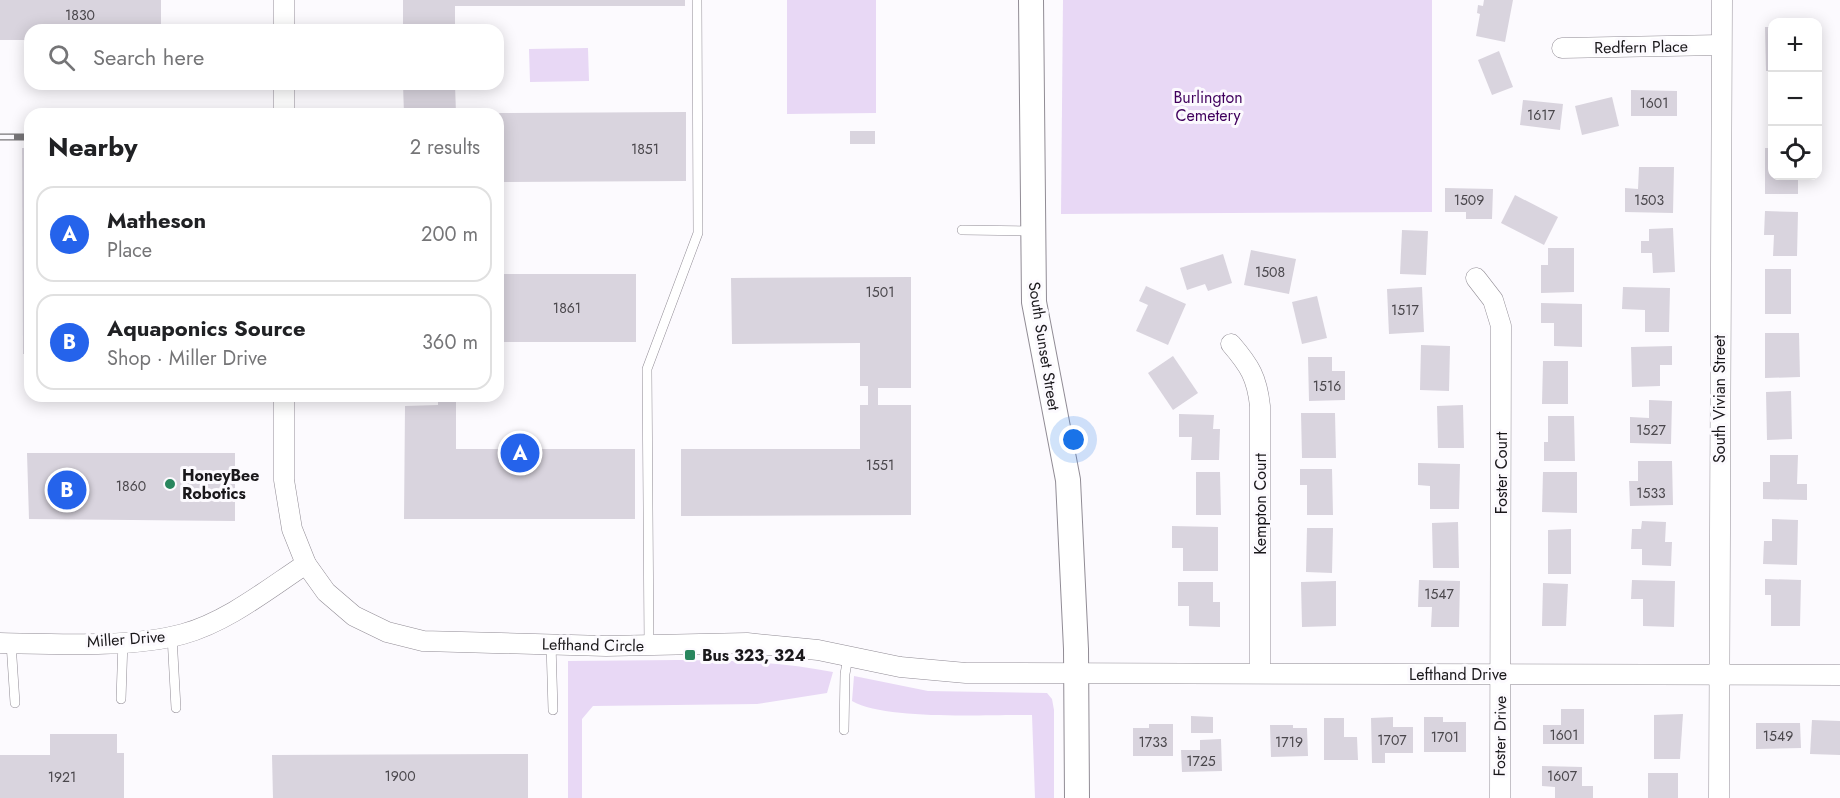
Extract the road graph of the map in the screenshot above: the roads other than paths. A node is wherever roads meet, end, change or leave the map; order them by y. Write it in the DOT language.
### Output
graph roads {
  1 [pos="284,0"];
  2 [pos="697,0"];
  3 [pos="1031,0"];
  4 [pos="1722,0"];
  5 [pos="284,24"];
  6 [pos="1720,45"];
  7 [pos="1562,48"];
  8 [pos="284,90"];
  9 [pos="284,108"];
  10 [pos="962,230"];
  11 [pos="1032,231"];
  12 [pos="1476,278"];
  13 [pos="1231,344"];
  14 [pos="284,402"];
  15 [pos="306,564"];
  16 [pos="172,636"];
  17 [pos="123,641"];
  18 [pos="5,643"];
  19 [pos="551,644"];
  20 [pos="649,645"];
  21 [pos="848,657"];
  22 [pos="1260,673"];
  23 [pos="1076,674"];
  24 [pos="1501,674"];
  25 [pos="1720,675"];
  26 [pos="1840,675"];
  27 [pos="121,699"];
  28 [pos="15,703"];
  29 [pos="176,708"];
  30 [pos="553,710"];
  31 [pos="844,730"];
  32 [pos="1077,798"];
  33 [pos="1500,798"];
  34 [pos="1719,798"];
  1 -- 5 [label="street"];
  2 -- 20 [label="lane"];
  3 -- 11 [label="street, South Sunset Street"];
  4 -- 6 [label="street, South Vivian Street"];
  6 -- 7 [label="street, Redfern Place"];
  6 -- 25 [label="street, South Vivian Street"];
  8 -- 9 [label="street"];
  10 -- 11 [label="lane"];
  11 -- 23 [label="street, South Sunset Street"];
  12 -- 24 [label="street, Foster Court"];
  13 -- 22 [label="street, Kempton Court"];
  14 -- 15 [label="street, Lefthand Circle"];
  15 -- 16 [label="street, Miller Drive"];
  15 -- 19 [label="street, Lefthand Circle"];
  16 -- 17 [label="street, Miller Drive"];
  16 -- 29 [label="lane"];
  17 -- 18 [label="street, Miller Drive"];
  17 -- 27 [label="lane"];
  18 -- 28 [label="lane"];
  19 -- 20 [label="street, Lefthand Circle"];
  19 -- 30 [label="lane"];
  20 -- 21 [label="street, Lefthand Circle"];
  21 -- 23 [label="street, Lefthand Circle"];
  21 -- 31 [label="lane"];
  22 -- 23 [label="street, Lefthand Drive"];
  22 -- 24 [label="street, Lefthand Drive"];
  23 -- 32 [label="street, South Sunset Street"];
  24 -- 25 [label="street, Lefthand Drive"];
  24 -- 33 [label="street, Foster Drive"];
  25 -- 26 [label="street, Lefthand Drive"];
  25 -- 34 [label="street, South Vivian Street"];
}
